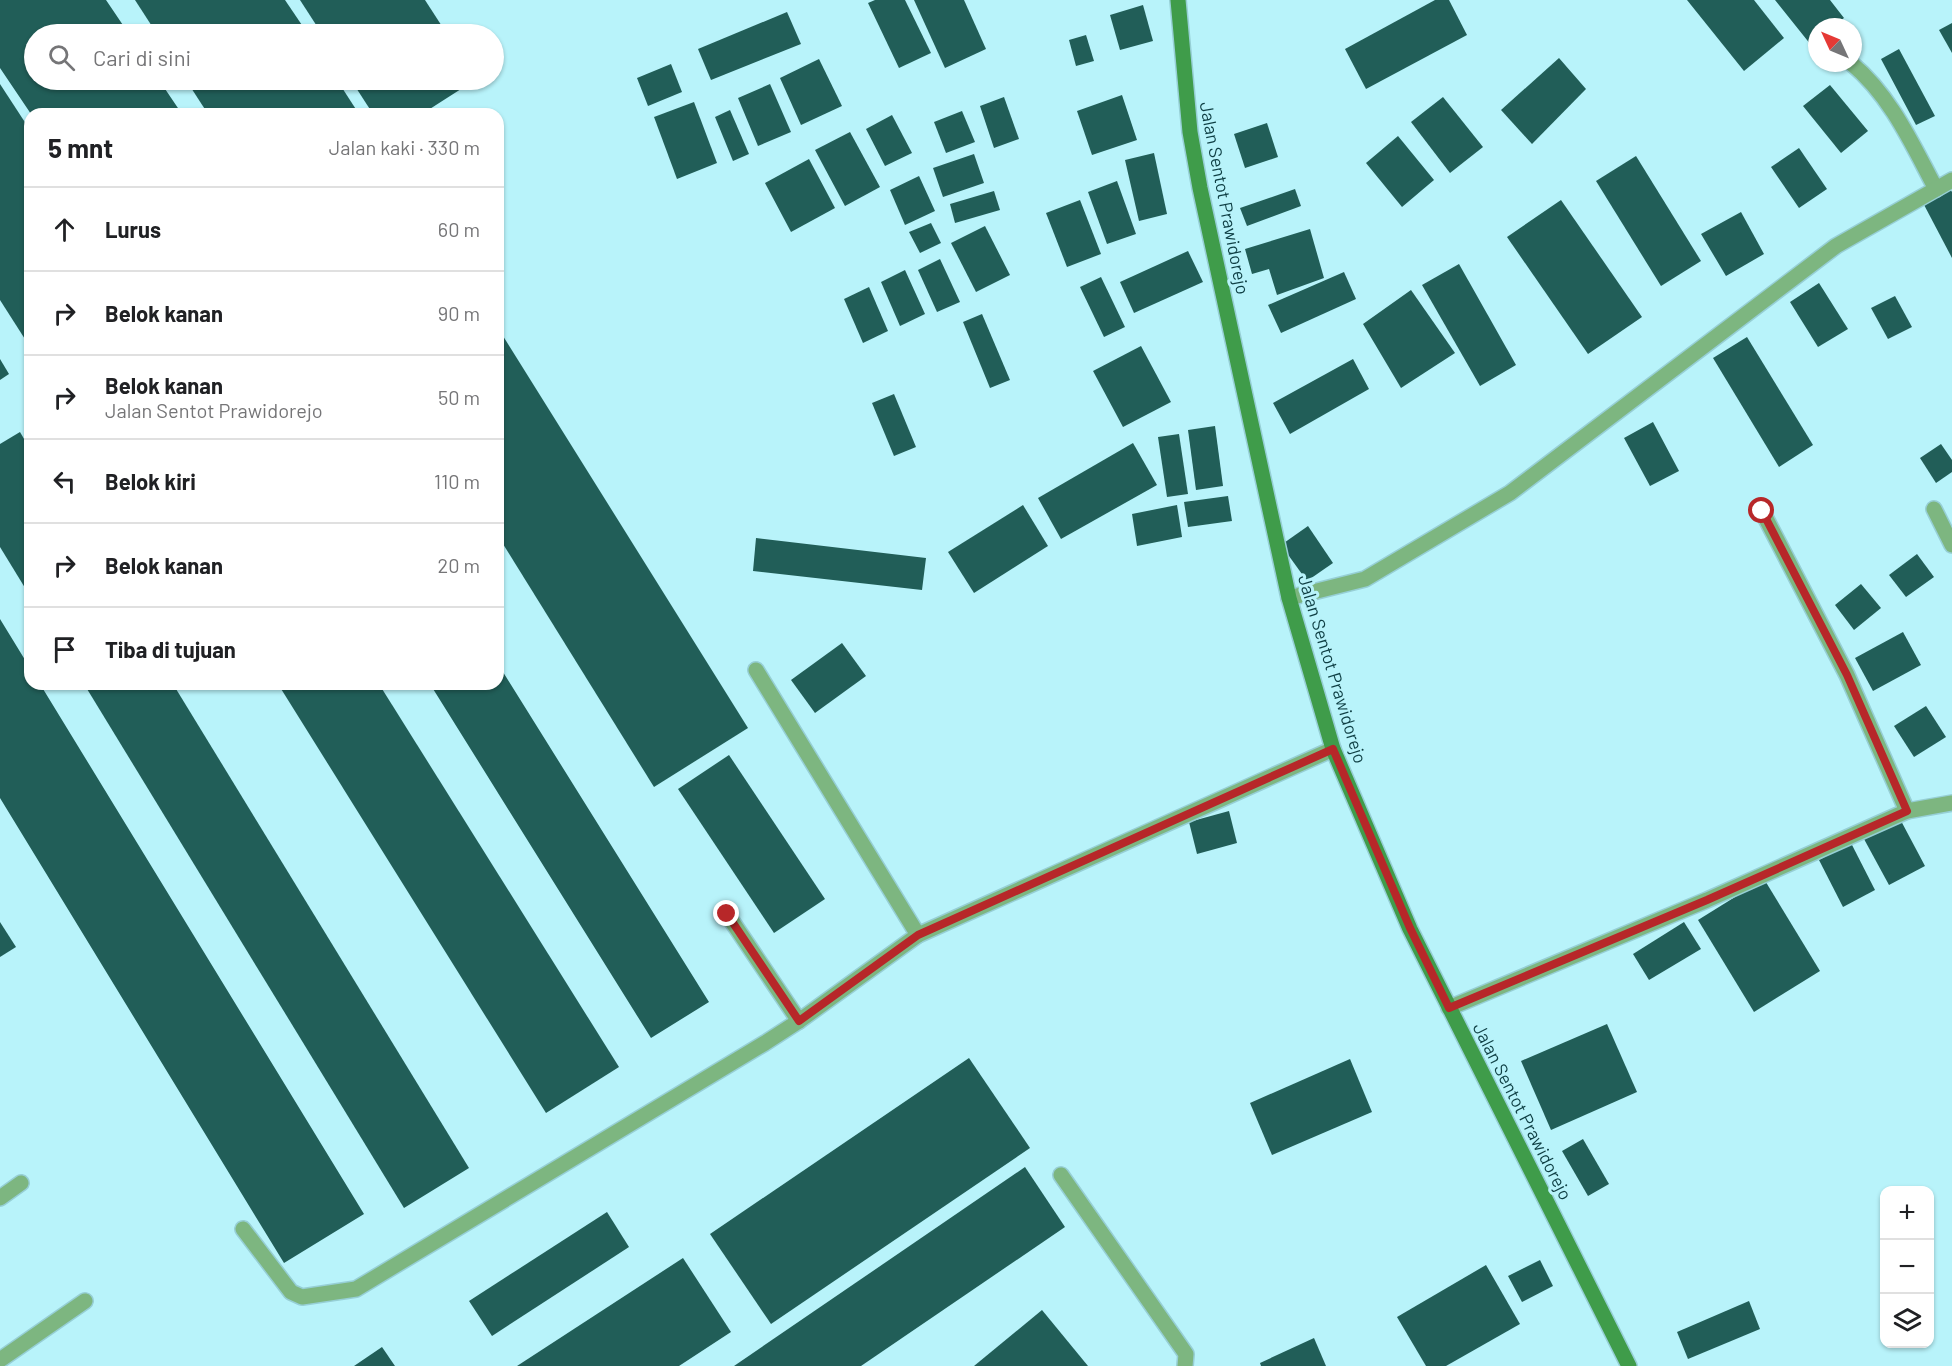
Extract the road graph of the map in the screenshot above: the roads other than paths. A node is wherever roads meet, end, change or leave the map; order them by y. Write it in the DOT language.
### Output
graph roads {
  1 [pos="1178,0"];
  2 [pos="1861,72"];
  3 [pos="1952,180"];
  4 [pos="1936,189"];
  5 [pos="1934,508"];
  6 [pos="1762,511"];
  7 [pos="1952,545"];
  8 [pos="1289,598"];
  9 [pos="756,670"];
  10 [pos="1333,749"];
  11 [pos="1952,803"];
  12 [pos="1907,811"];
  13 [pos="727,914"];
  14 [pos="918,935"];
  15 [pos="1449,1008"];
  16 [pos="799,1021"];
  17 [pos="1061,1175"];
  18 [pos="21,1183"];
  19 [pos="0,1198"];
  20 [pos="243,1229"];
  21 [pos="85,1301"];
  22 [pos="0,1360"];
  23 [pos="1185,1366"];
  24 [pos="1629,1366"];
  1 -- 8 [label="main road, Jalan Sentot Prawidorejo"];
  2 -- 4 [label="street"];
  3 -- 4 [label="street"];
  4 -- 8 [label="street"];
  5 -- 7 [label="street"];
  6 -- 12 [label="street"];
  8 -- 10 [label="main road, Jalan Sentot Prawidorejo"];
  9 -- 14 [label="street"];
  10 -- 14 [label="street"];
  10 -- 15 [label="main road, Jalan Sentot Prawidorejo"];
  11 -- 12 [label="street"];
  12 -- 15 [label="street"];
  13 -- 16 [label="street"];
  14 -- 16 [label="street"];
  15 -- 24 [label="main road, Jalan Sentot Prawidorejo"];
  16 -- 20 [label="street"];
  17 -- 23 [label="street"];
  18 -- 19 [label="street"];
  21 -- 22 [label="street"];
}
